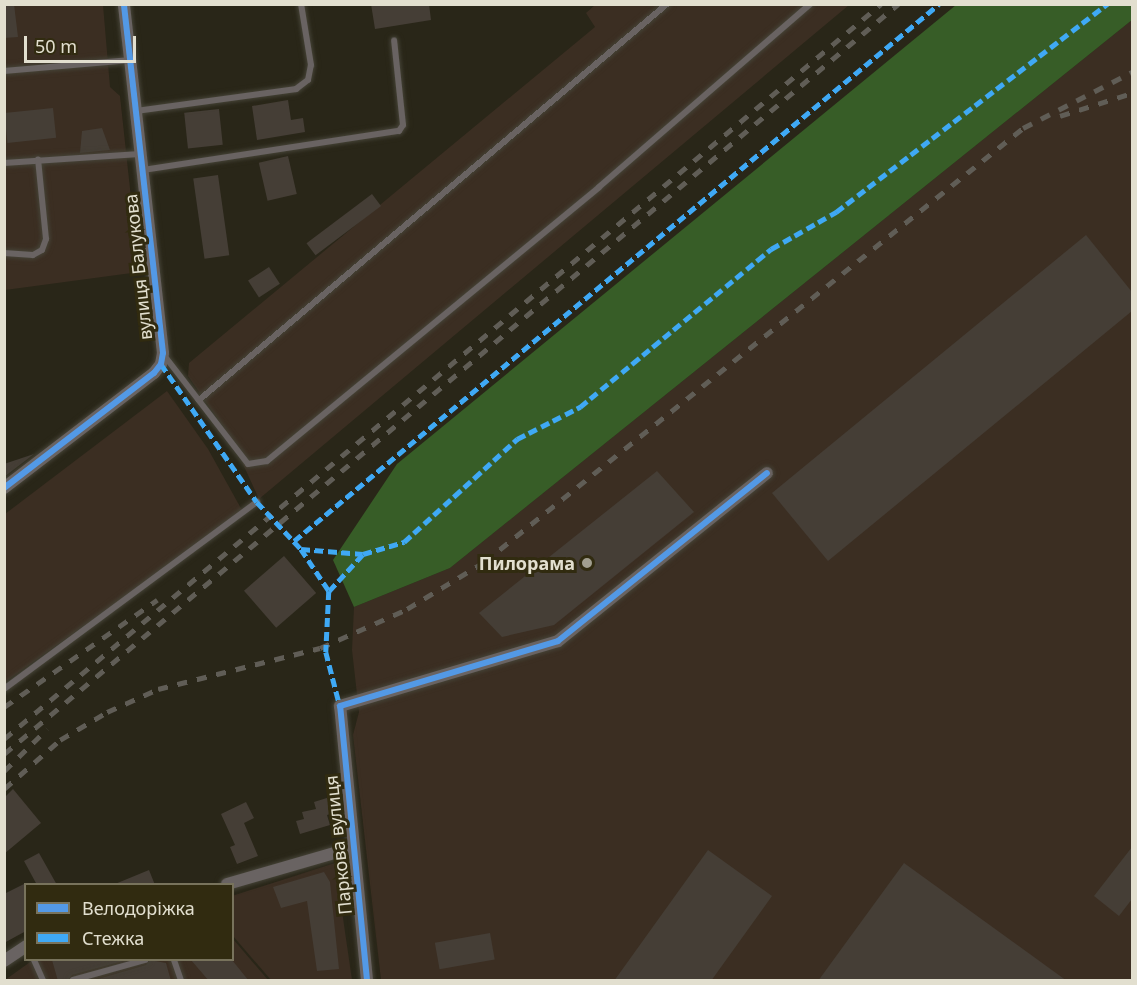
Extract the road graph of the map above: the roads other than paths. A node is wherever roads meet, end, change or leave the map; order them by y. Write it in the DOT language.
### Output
graph roads {
  1 [pos="124,4"];
  2 [pos="301,4"];
  3 [pos="667,4"];
  4 [pos="810,4"];
  5 [pos="394,40"];
  6 [pos="130,60"];
  7 [pos="4,71"];
  8 [pos="136,111"];
  9 [pos="141,154"];
  10 [pos="38,159"];
  11 [pos="4,163"];
  12 [pos="143,170"];
  13 [pos="4,254"];
  14 [pos="163,353"];
  15 [pos="199,400"];
  16 [pos="767,473"];
  17 [pos="4,488"];
  18 [pos="257,502"];
  19 [pos="4,689"];
  20 [pos="352,848"];
  21 [pos="234,883"];
  22 [pos="24,947"];
  23 [pos="4,961"];
  24 [pos="34,961"];
  25 [pos="142,961"];
  26 [pos="174,961"];
  27 [pos="43,981"];
  28 [pos="73,981"];
  29 [pos="181,981"];
  30 [pos="367,981"];
  1 -- 6 [label="street, вулиця Балукова"];
  2 -- 8 [label="lane"];
  3 -- 15 [label="lane"];
  4 -- 15 [label="lane"];
  5 -- 12 [label="lane"];
  6 -- 7 [label="lane"];
  6 -- 8 [label="street, вулиця Балукова"];
  8 -- 9 [label="street, вулиця Балукова"];
  9 -- 10 [label="lane"];
  9 -- 12 [label="street, вулиця Балукова"];
  10 -- 11 [label="lane"];
  10 -- 13 [label="lane"];
  12 -- 14 [label="street, вулиця Балукова"];
  14 -- 15 [label="lane"];
  14 -- 17 [label="street, вулиця Балукова"];
  16 -- 20 [label="street, Паркова вулиця"];
  18 -- 19 [label="lane"];
  20 -- 21 [label="street"];
  20 -- 30 [label="street, Паркова вулиця"];
  22 -- 23 [label="street"];
  24 -- 27 [label="lane"];
  25 -- 28 [label="lane"];
  26 -- 29 [label="lane"];
}
